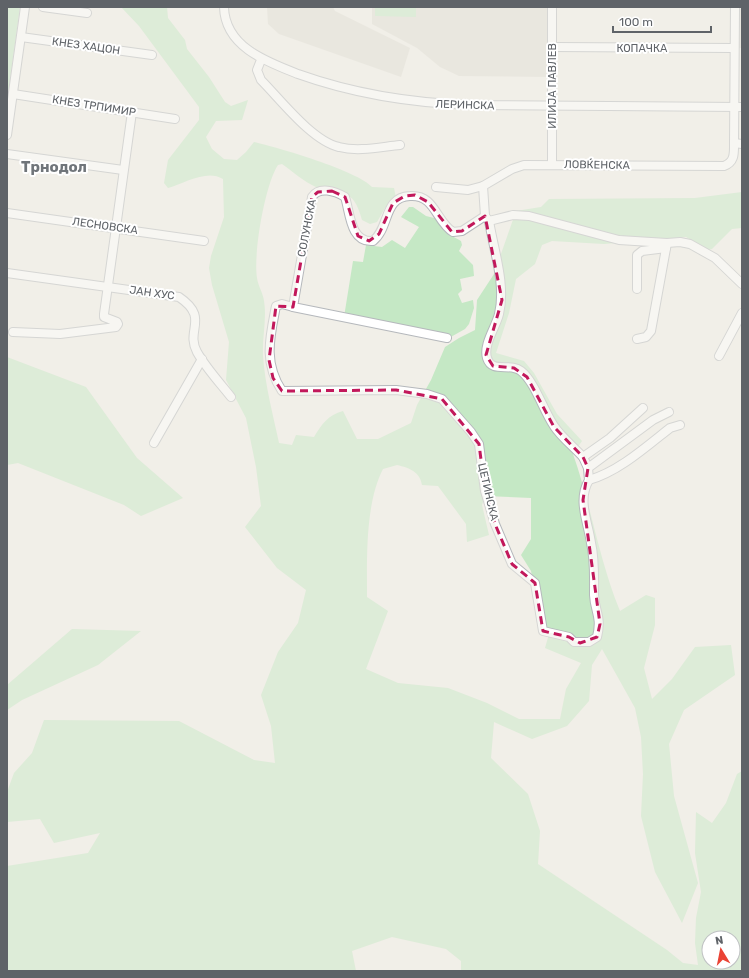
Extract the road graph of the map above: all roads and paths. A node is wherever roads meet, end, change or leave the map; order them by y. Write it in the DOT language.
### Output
graph roads {
  1 [pos="25,7"];
  2 [pos="43,7"];
  3 [pos="224,7"];
  4 [pos="552,7"];
  5 [pos="735,7"];
  6 [pos="87,13"];
  7 [pos="21,37"];
  8 [pos="552,47"];
  9 [pos="733,48"];
  10 [pos="152,55"];
  11 [pos="262,60"];
  12 [pos="13,94"];
  13 [pos="552,107"];
  14 [pos="738,107"];
  15 [pos="132,112"];
  16 [pos="175,119"];
  17 [pos="7,135"];
  18 [pos="738,143"];
  19 [pos="400,145"];
  20 [pos="7,154"];
  21 [pos="552,164"];
  22 [pos="123,170"];
  23 [pos="436,187"];
  24 [pos="478,188"];
  25 [pos="7,213"];
  26 [pos="487,218"];
  27 [pos="115,227"];
  28 [pos="204,241"];
  29 [pos="666,246"];
  30 [pos="7,273"];
  31 [pos="742,284"];
  32 [pos="107,287"];
  33 [pos="637,289"];
  34 [pos="293,307"];
  35 [pos="742,313"];
  36 [pos="13,332"];
  37 [pos="447,338"];
  38 [pos="638,339"];
  39 [pos="719,356"];
  40 [pos="202,359"];
  41 [pos="230,397"];
  42 [pos="643,408"];
  43 [pos="669,412"];
  44 [pos="680,425"];
  45 [pos="154,443"];
  46 [pos="583,457"];
  47 [pos="588,468"];
  48 [pos="589,480"];
  1 -- 7 [label="street"];
  2 -- 6 [label="street"];
  3 -- 11 [label="street, ЛЕРИНСКА"];
  4 -- 8 [label="street, ИЛИЈА ПАВЛЕВ"];
  5 -- 9 [label="street, ЛОВЌЕНСКА"];
  7 -- 10 [label="street, КНЕЗ ХАЦОН"];
  7 -- 12 [label="street"];
  8 -- 9 [label="street, КОПАЧКА"];
  8 -- 13 [label="street, ИЛИЈА ПАВЛЕВ"];
  9 -- 14 [label="street, ЛОВЌЕНСКА"];
  11 -- 13 [label="street, ЛЕРИНСКА"];
  11 -- 19 [label="street"];
  12 -- 15 [label="street, КНЕЗ ТРПИМИР"];
  12 -- 17 [label="street"];
  13 -- 14 [label="street, ЛЕРИНСКА"];
  13 -- 21 [label="street, ИЛИЈА ПАВЛЕВ"];
  14 -- 18 [label="street, ЛОВЌЕНСКА"];
  15 -- 16 [label="street, КНЕЗ ТРПИМИР"];
  15 -- 22 [label="street"];
  18 -- 21 [label="street, ЛОВЌЕНСКА"];
  20 -- 22 [label="street"];
  21 -- 24 [label="street, ЛОВЌЕНСКА"];
  22 -- 27 [label="street"];
  23 -- 24 [label="street"];
  24 -- 26 [label="street"];
  25 -- 27 [label="street, ЛЕСНОВСКА"];
  26 -- 29 [label="street"];
  26 -- 34 [label="street, СОЛУНСКА"];
  26 -- 46 [label="street, ЦЕТИНСКА"];
  27 -- 28 [label="street, ЛЕСНОВСКА"];
  27 -- 32 [label="street"];
  29 -- 31 [label="street"];
  29 -- 33 [label="street"];
  29 -- 38 [label="street"];
  30 -- 32 [label="street, ЈАН ХУС"];
  32 -- 36 [label="street"];
  32 -- 40 [label="street, ЈАН ХУС"];
  34 -- 37 [label="street"];
  34 -- 48 [label="street, ЦЕТИНСКА"];
  35 -- 39 [label="street"];
  40 -- 41 [label="street, ЈАН ХУС"];
  40 -- 45 [label="street"];
  42 -- 46 [label="street"];
  43 -- 47 [label="street"];
  44 -- 48 [label="street"];
  46 -- 47 [label="street, ЦЕТИНСКА"];
  47 -- 48 [label="street, ЦЕТИНСКА"];
}
